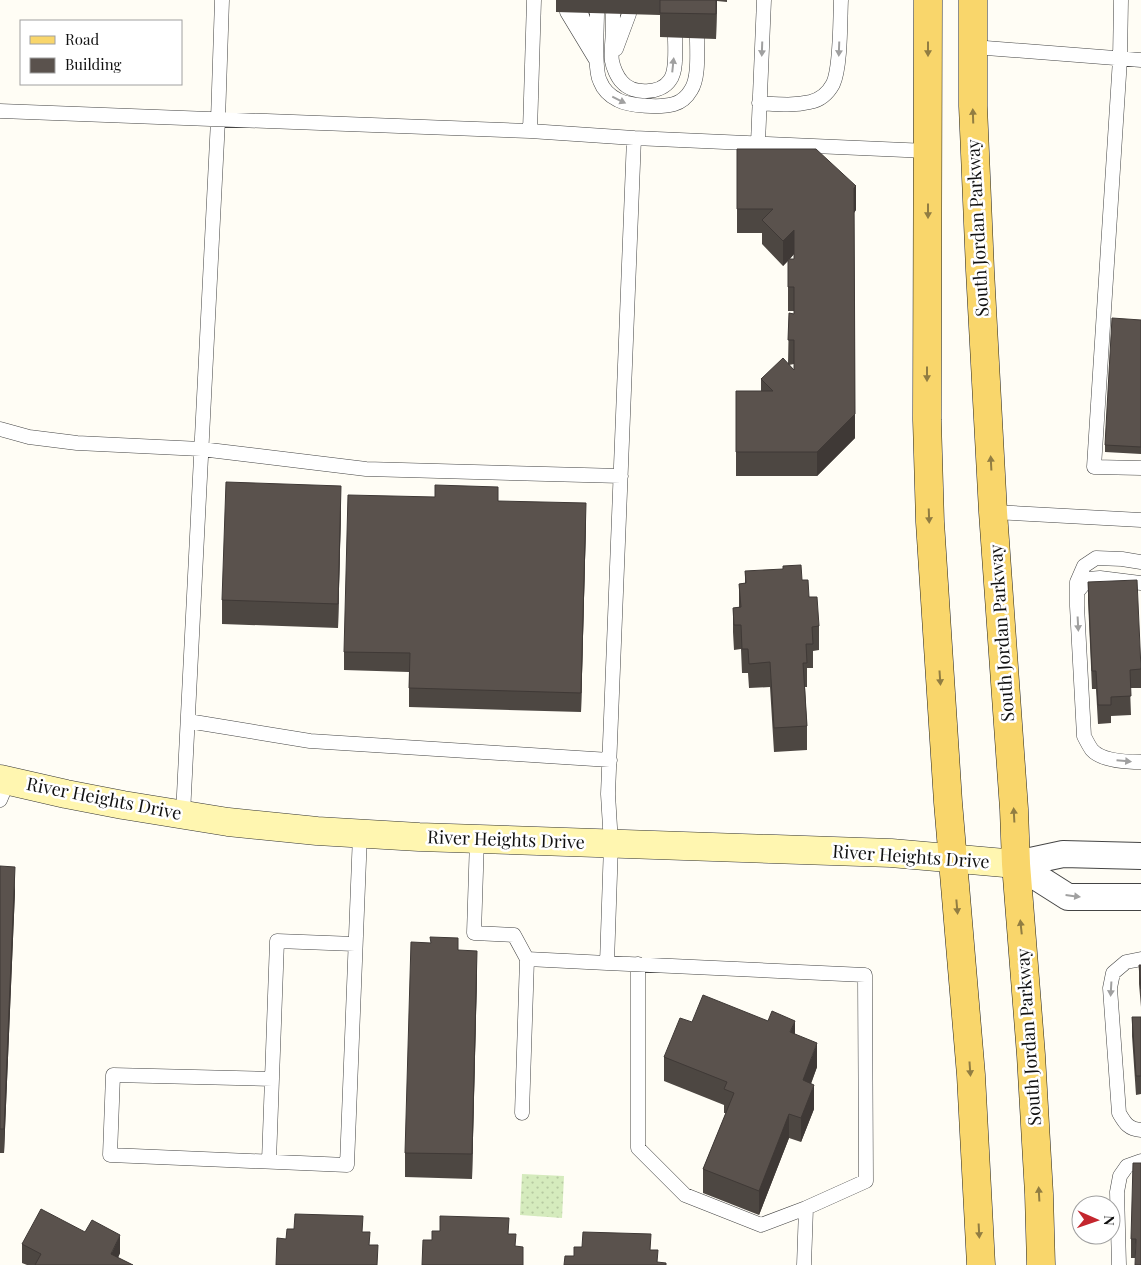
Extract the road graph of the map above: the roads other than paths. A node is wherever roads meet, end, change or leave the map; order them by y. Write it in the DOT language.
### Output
graph roads {
  1 [pos="222,0"];
  2 [pos="534,0"];
  3 [pos="764,0"];
  4 [pos="840,0"];
  5 [pos="928,0"];
  6 [pos="973,0"];
  7 [pos="1121,0"];
  8 [pos="567,12"];
  9 [pos="581,13"];
  10 [pos="597,13"];
  11 [pos="613,14"];
  12 [pos="629,14"];
  13 [pos="675,37"];
  14 [pos="697,38"];
  15 [pos="973,47"];
  16 [pos="1120,59"];
  17 [pos="612,60"];
  18 [pos="1141,60"];
  19 [pos="597,61"];
  20 [pos="760,103"];
  21 [pos="0,111"];
  22 [pos="218,120"];
  23 [pos="530,130"];
  24 [pos="634,138"];
  25 [pos="758,143"];
  26 [pos="928,151"];
  27 [pos="0,430"];
  28 [pos="202,449"];
  29 [pos="1141,468"];
  30 [pos="621,476"];
  31 [pos="994,512"];
  32 [pos="1141,520"];
  33 [pos="1141,562"];
  34 [pos="1141,584"];
  35 [pos="1077,592"];
  36 [pos="188,721"];
  37 [pos="610,760"];
  38 [pos="1141,762"];
  39 [pos="3,787"];
  40 [pos="184,814"];
  41 [pos="360,834"];
  42 [pos="477,839"];
  43 [pos="611,844"];
  44 [pos="1141,856"];
  45 [pos="953,858"];
  46 [pos="1016,864"];
  47 [pos="1141,897"];
  48 [pos="355,944"];
  49 [pos="527,959"];
  50 [pos="1141,959"];
  51 [pos="607,963"];
  52 [pos="638,964"];
  53 [pos="272,1080"];
  54 [pos="522,1113"];
  55 [pos="1141,1130"];
  56 [pos="269,1161"];
  57 [pos="1141,1161"];
  58 [pos="806,1208"];
  59 [pos="804,1265"];
  60 [pos="981,1265"];
  61 [pos="1041,1265"];
  62 [pos="1119,1265"];
  1 -- 22 [label="lane"];
  2 -- 23 [label="lane"];
  3 -- 20 [label="lane, one-way"];
  4 -- 20 [label="lane, one-way"];
  5 -- 26 [label="main road, one-way"];
  6 -- 15 [label="main road, South Jordan Parkway"];
  7 -- 16 [label="lane"];
  8 -- 19 [label="lane"];
  9 -- 19 [label="lane"];
  10 -- 19 [label="lane"];
  11 -- 17 [label="lane"];
  12 -- 17 [label="lane"];
  17 -- 13 [label="lane, one-way"];
  19 -- 14 [label="lane, one-way"];
  15 -- 16 [label="lane"];
  31 -- 15 [label="main road, South Jordan Parkway, one-way"];
  16 -- 18 [label="lane"];
  16 -- 29 [label="lane"];
  20 -- 25 [label="lane"];
  21 -- 22 [label="lane"];
  22 -- 23 [label="lane"];
  22 -- 28 [label="lane"];
  23 -- 24 [label="lane"];
  24 -- 25 [label="lane"];
  24 -- 30 [label="lane"];
  25 -- 26 [label="lane"];
  26 -- 45 [label="main road, one-way"];
  27 -- 28 [label="lane"];
  28 -- 30 [label="lane"];
  28 -- 36 [label="lane"];
  30 -- 37 [label="lane"];
  31 -- 32 [label="lane"];
  46 -- 31 [label="main road, South Jordan Parkway, one-way"];
  33 -- 35 [label="lane"];
  34 -- 35 [label="lane"];
  35 -- 38 [label="lane, one-way"];
  36 -- 37 [label="lane"];
  36 -- 40 [label="lane"];
  37 -- 43 [label="lane"];
  39 -- 40 [label="street, River Heights Drive"];
  40 -- 41 [label="street, River Heights Drive"];
  41 -- 42 [label="street, River Heights Drive"];
  41 -- 48 [label="lane"];
  42 -- 43 [label="street, River Heights Drive"];
  42 -- 49 [label="lane"];
  43 -- 45 [label="street, River Heights Drive"];
  43 -- 51 [label="lane"];
  44 -- 46 [label="street, River Heights Drive"];
  45 -- 46 [label="street, River Heights Drive"];
  45 -- 60 [label="main road, one-way"];
  46 -- 47 [label="street, River Heights Drive, one-way"];
  61 -- 46 [label="main road, South Jordan Parkway, one-way"];
  48 -- 53 [label="lane"];
  48 -- 56 [label="lane"];
  49 -- 51 [label="lane"];
  49 -- 54 [label="lane"];
  50 -- 55 [label="lane, one-way"];
  51 -- 52 [label="lane"];
  52 -- 58 [label="lane"];
  52 -- 58 [label="lane"];
  53 -- 56 [label="lane"];
  53 -- 56 [label="lane"];
  57 -- 62 [label="lane"];
  58 -- 59 [label="lane"];
}
